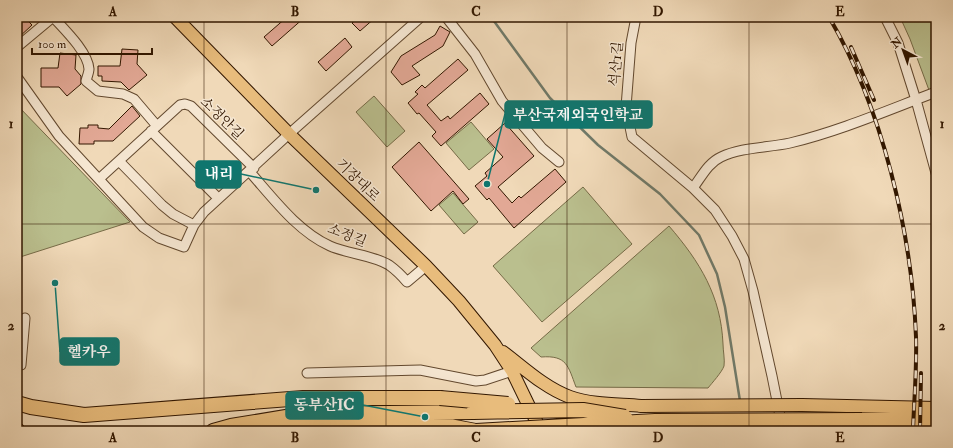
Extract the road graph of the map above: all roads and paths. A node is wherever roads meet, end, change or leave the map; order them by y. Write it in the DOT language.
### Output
graph roads {
  1 [pos="53,17"];
  2 [pos="175,17"];
  3 [pos="421,17"];
  4 [pos="446,17"];
  5 [pos="636,17"];
  6 [pos="885,17"];
  7 [pos="17,47"];
  8 [pos="17,77"];
  9 [pos="936,92"];
  10 [pos="916,100"];
  11 [pos="154,128"];
  12 [pos="289,134"];
  13 [pos="119,161"];
  14 [pos="559,162"];
  15 [pos="251,169"];
  16 [pos="936,174"];
  17 [pos="99,179"];
  18 [pos="693,188"];
  19 [pos="218,198"];
  20 [pos="194,225"];
  21 [pos="426,266"];
  22 [pos="25,318"];
  23 [pos="495,345"];
  24 [pos="17,366"];
  25 [pos="512,371"];
  26 [pos="307,372"];
  27 [pos="17,403"];
  28 [pos="528,404"];
  29 [pos="641,406"];
  30 [pos="582,410"];
  31 [pos="936,411"];
  32 [pos="655,421"];
  33 [pos="782,428"];
  34 [pos="213,431"];
  35 [pos="258,431"];
  36 [pos="475,431"];
  37 [pos="540,431"];
  1 -- 7 [label="street"];
  1 -- 11 [label="street"];
  2 -- 12 [label="main road, 기장대로"];
  3 -- 12 [label="street"];
  4 -- 14 [label="street"];
  5 -- 18 [label="street, 석산1길"];
  6 -- 10 [label="street"];
  8 -- 17 [label="street"];
  9 -- 10 [label="street"];
  10 -- 16 [label="street"];
  10 -- 18 [label="street"];
  11 -- 13 [label="street, 소정안길"];
  11 -- 15 [label="street, 소정안길"];
  11 -- 19 [label="street"];
  12 -- 15 [label="street"];
  12 -- 21 [label="main road, 기장대로"];
  13 -- 17 [label="street, 소정안길"];
  13 -- 20 [label="street"];
  15 -- 19 [label="street"];
  15 -- 21 [label="street, 소정길"];
  17 -- 20 [label="street"];
  18 -- 33 [label="street"];
  19 -- 20 [label="street"];
  21 -- 23 [label="main road, 기장대로"];
  22 -- 24 [label="street"];
  23 -- 25 [label="main road, 기장대로"];
  23 -- 29 [label="main road"];
  25 -- 26 [label="street"];
  25 -- 28 [label="main road, 기장대로"];
  27 -- 30 [label="highway, bridge"];
  28 -- 29 [label="main road"];
  28 -- 37 [label="main road, 기장대로"];
  29 -- 31 [label="main road, bridge"];
  30 -- 32 [label="highway, bridge"];
  30 -- 34 [label="highway, bridge"];
  31 -- 32 [label="highway, bridge"];
  32 -- 36 [label="highway, bridge"];
  35 -- 36 [label="highway"];
}
